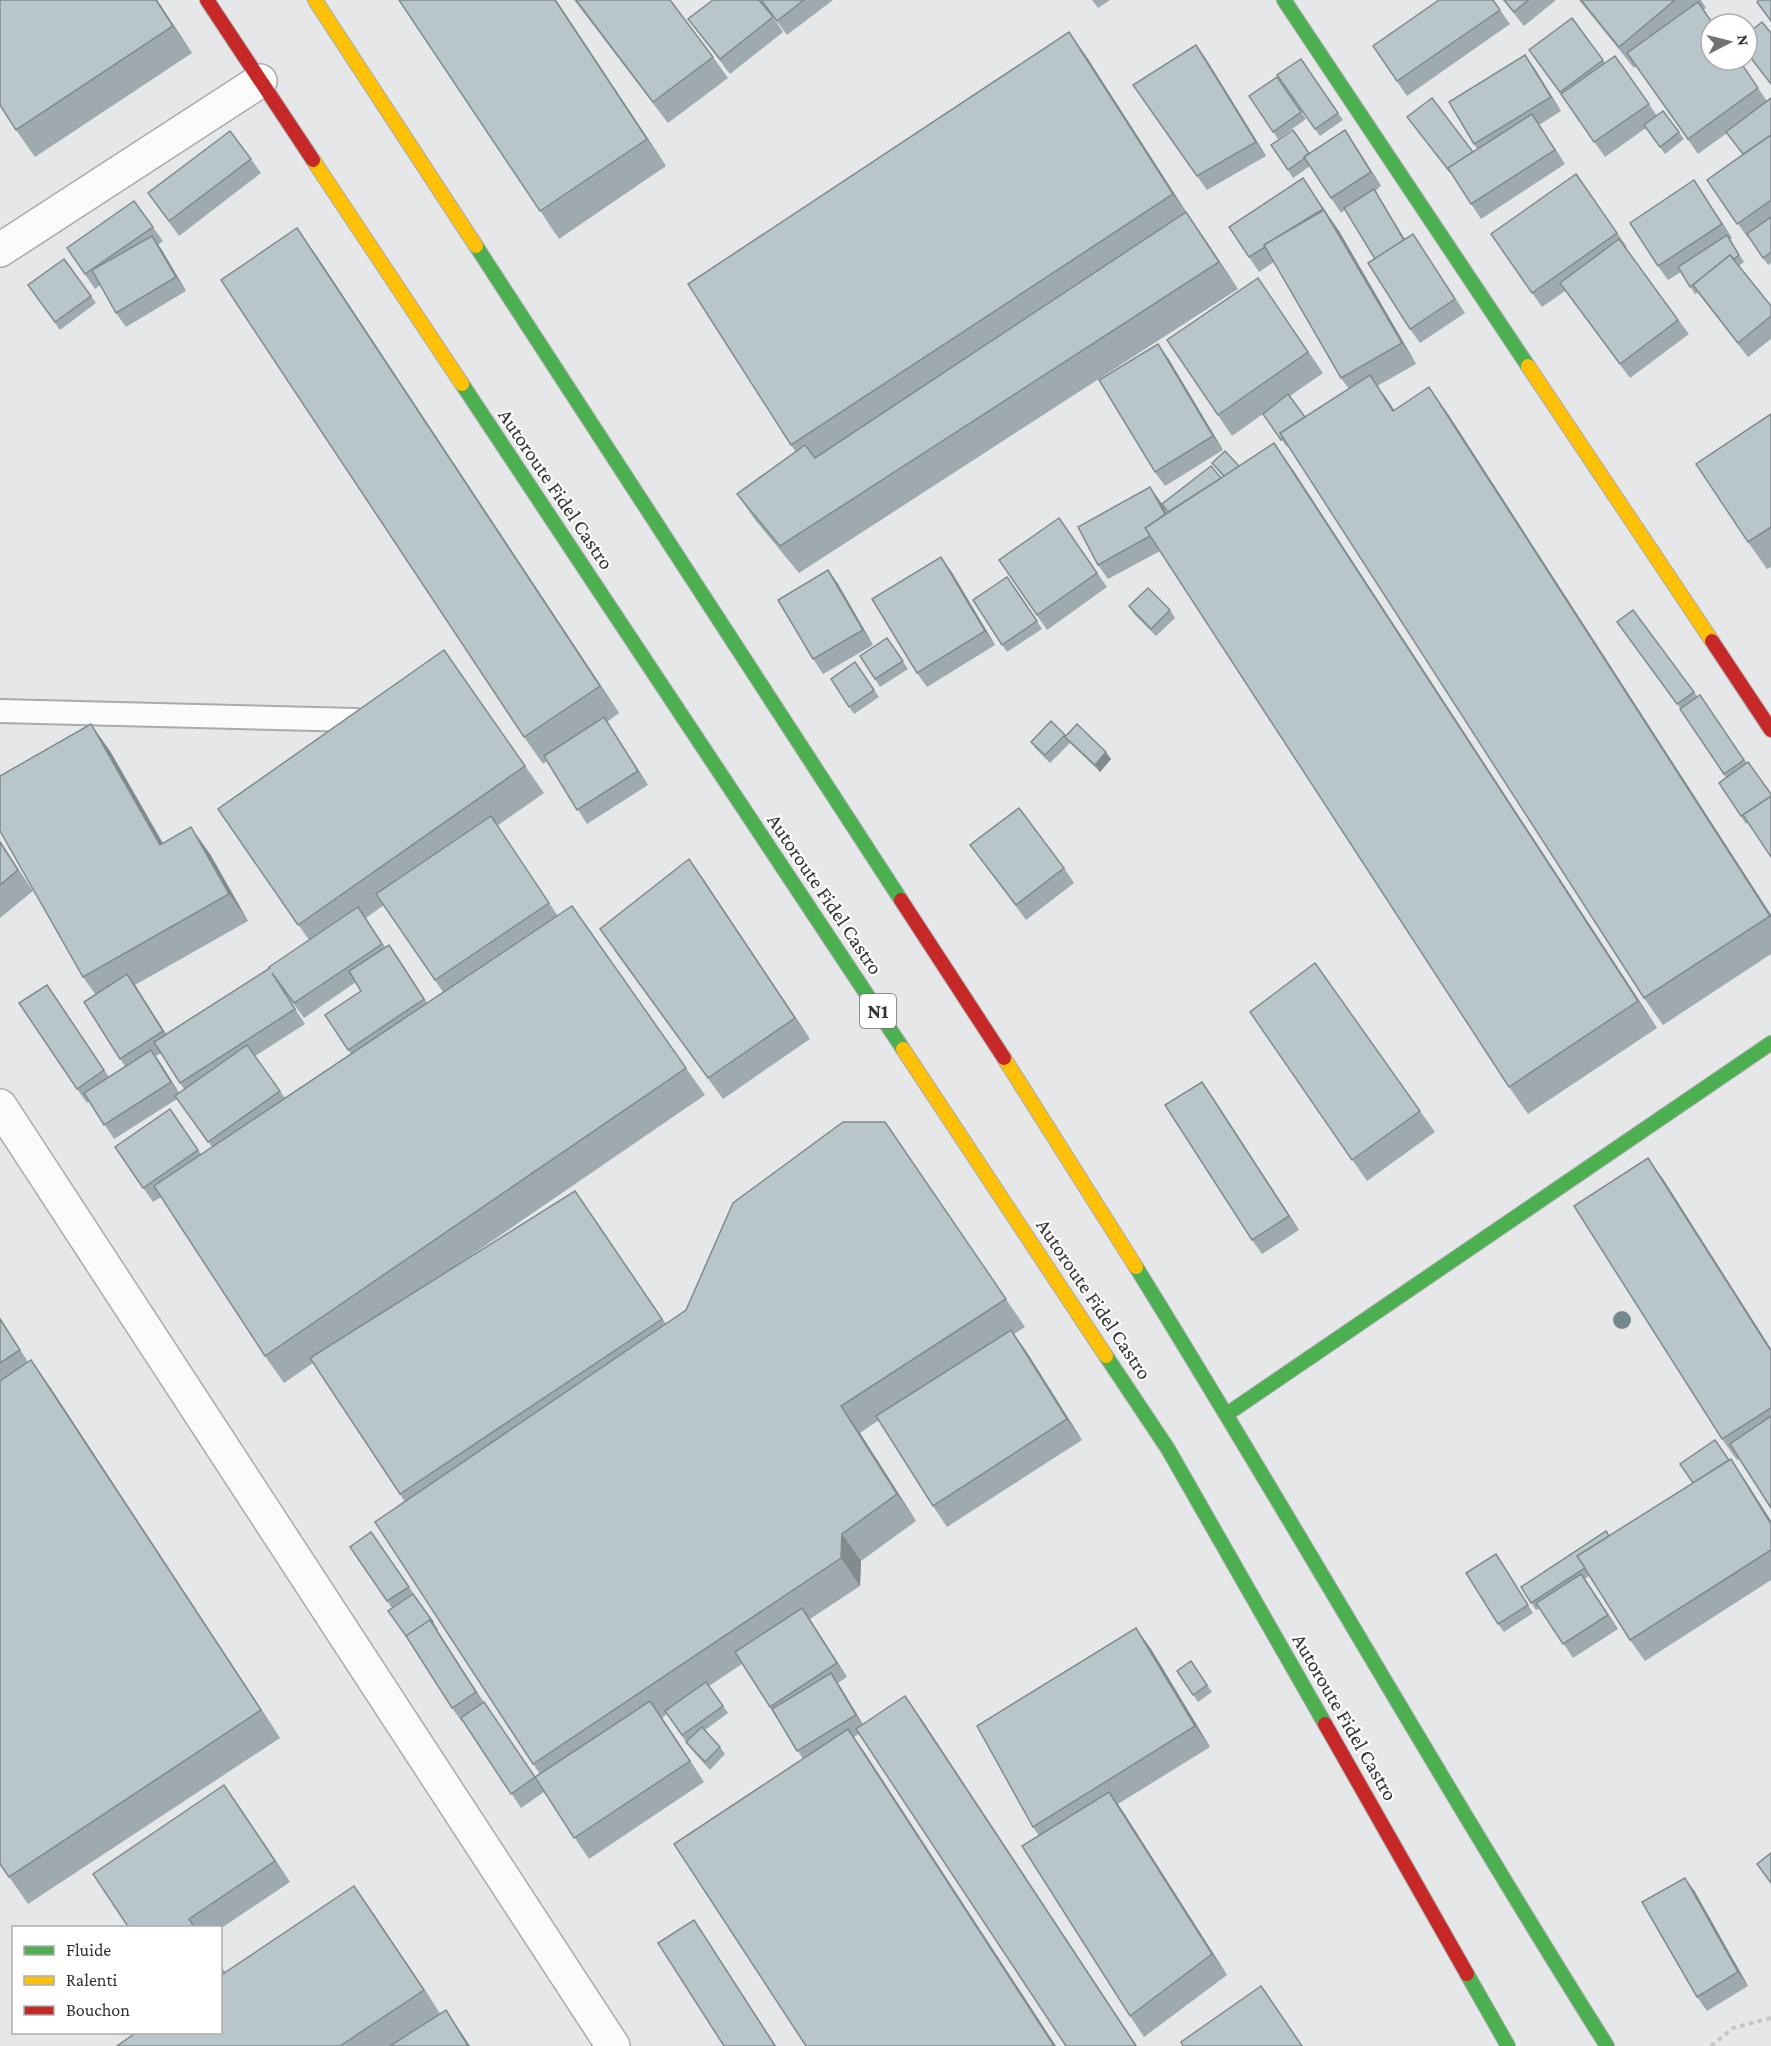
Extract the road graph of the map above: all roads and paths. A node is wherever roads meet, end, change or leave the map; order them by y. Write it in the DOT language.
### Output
graph roads {
  1 [pos="207,0"];
  2 [pos="315,0"];
  3 [pos="1284,0"];
  4 [pos="260,81"];
  5 [pos="0,250"];
  6 [pos="0,711"];
  7 [pos="356,720"];
  8 [pos="1771,730"];
  9 [pos="1771,1043"];
  10 [pos="0,1106"];
  11 [pos="1227,1414"];
  12 [pos="1771,2018"];
  13 [pos="613,2046"];
  14 [pos="1508,2046"];
  15 [pos="1607,2046"];
  16 [pos="1711,2046"];
  1 -- 4 [label="main road, Autoroute Fidel Castro / N1"];
  2 -- 11 [label="main road"];
  3 -- 8 [label="main road"];
  4 -- 5 [label="street"];
  4 -- 14 [label="main road, Autoroute Fidel Castro / N1"];
  6 -- 7 [label="lane"];
  9 -- 11 [label="main road"];
  10 -- 13 [label="street"];
  11 -- 15 [label="main road"];
  12 -- 16 [label="path"];
}
